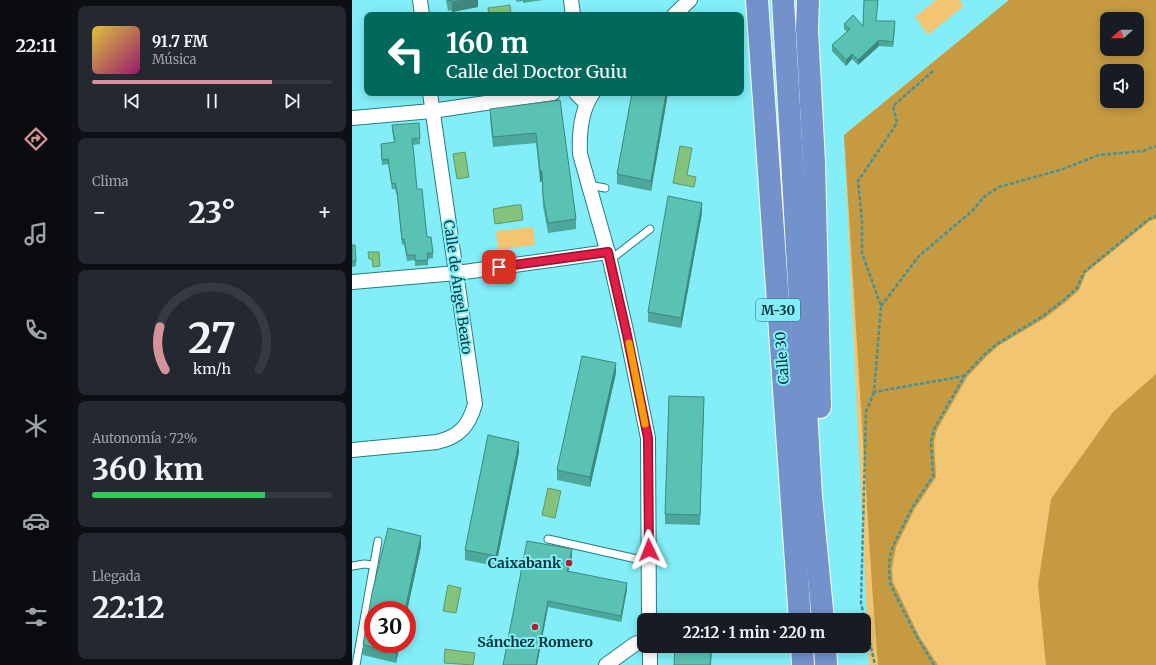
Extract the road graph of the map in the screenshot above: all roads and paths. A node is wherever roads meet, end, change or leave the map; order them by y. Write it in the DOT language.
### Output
graph roads {
  1 [pos="420,0"];
  2 [pos="571,0"];
  3 [pos="690,0"];
  4 [pos="757,0"];
  5 [pos="783,0"];
  6 [pos="808,0"];
  7 [pos="422,12"];
  8 [pos="573,12"];
  9 [pos="677,12"];
  10 [pos="933,71"];
  11 [pos="430,96"];
  12 [pos="533,96"];
  13 [pos="590,98"];
  14 [pos="432,111"];
  15 [pos="352,118"];
  16 [pos="1156,146"];
  17 [pos="588,185"];
  18 [pos="605,188"];
  19 [pos="1156,216"];
  20 [pos="650,229"];
  21 [pos="609,256"];
  22 [pos="457,273"];
  23 [pos="352,282"];
  24 [pos="881,306"];
  25 [pos="965,376"];
  26 [pos="874,392"];
  27 [pos="352,450"];
  28 [pos="548,539"];
  29 [pos="378,541"];
  30 [pos="650,562"];
  31 [pos="374,565"];
  32 [pos="352,566"];
  33 [pos="822,596"];
  34 [pos="649,613"];
  35 [pos="800,613"];
  36 [pos="823,613"];
  37 [pos="637,643"];
  38 [pos="650,653"];
  39 [pos="802,653"];
  40 [pos="825,653"];
  41 [pos="356,665"];
  42 [pos="606,665"];
  43 [pos="650,665"];
  44 [pos="803,665"];
  45 [pos="826,665"];
  46 [pos="875,665"];
  47 [pos="934,665"];
  1 -- 7 [label="street"];
  2 -- 8 [label="street"];
  3 -- 9 [label="street"];
  4 -- 35 [label="highway, Calle 30 / M-30"];
  5 -- 33 [label="highway, Calle 30 / M-30"];
  6 -- 33 [label="highway"];
  10 -- 24 [label="path"];
  11 -- 14 [label="street, Calle de Ángel Beato"];
  12 -- 14 [label="street"];
  13 -- 17 [label="street"];
  14 -- 15 [label="street"];
  14 -- 22 [label="street, Calle de Ángel Beato"];
  16 -- 24 [label="path"];
  17 -- 18 [label="lane"];
  17 -- 21 [label="street"];
  19 -- 25 [label="path"];
  20 -- 21 [label="lane"];
  21 -- 22 [label="street"];
  21 -- 30 [label="street"];
  22 -- 23 [label="street"];
  22 -- 27 [label="street, Calle de Ángel Beato"];
  24 -- 26 [label="path"];
  25 -- 26 [label="path"];
  25 -- 47 [label="path"];
  26 -- 46 [label="path"];
  28 -- 30 [label="lane"];
  29 -- 31 [label="lane"];
  30 -- 34 [label="street"];
  31 -- 32 [label="lane"];
  31 -- 41 [label="lane"];
  33 -- 36 [label="highway, Calle 30 / M-30"];
  37 -- 42 [label="street"];
  38 -- 43 [label="street"];
  39 -- 44 [label="highway"];
  40 -- 45 [label="highway"];
}
